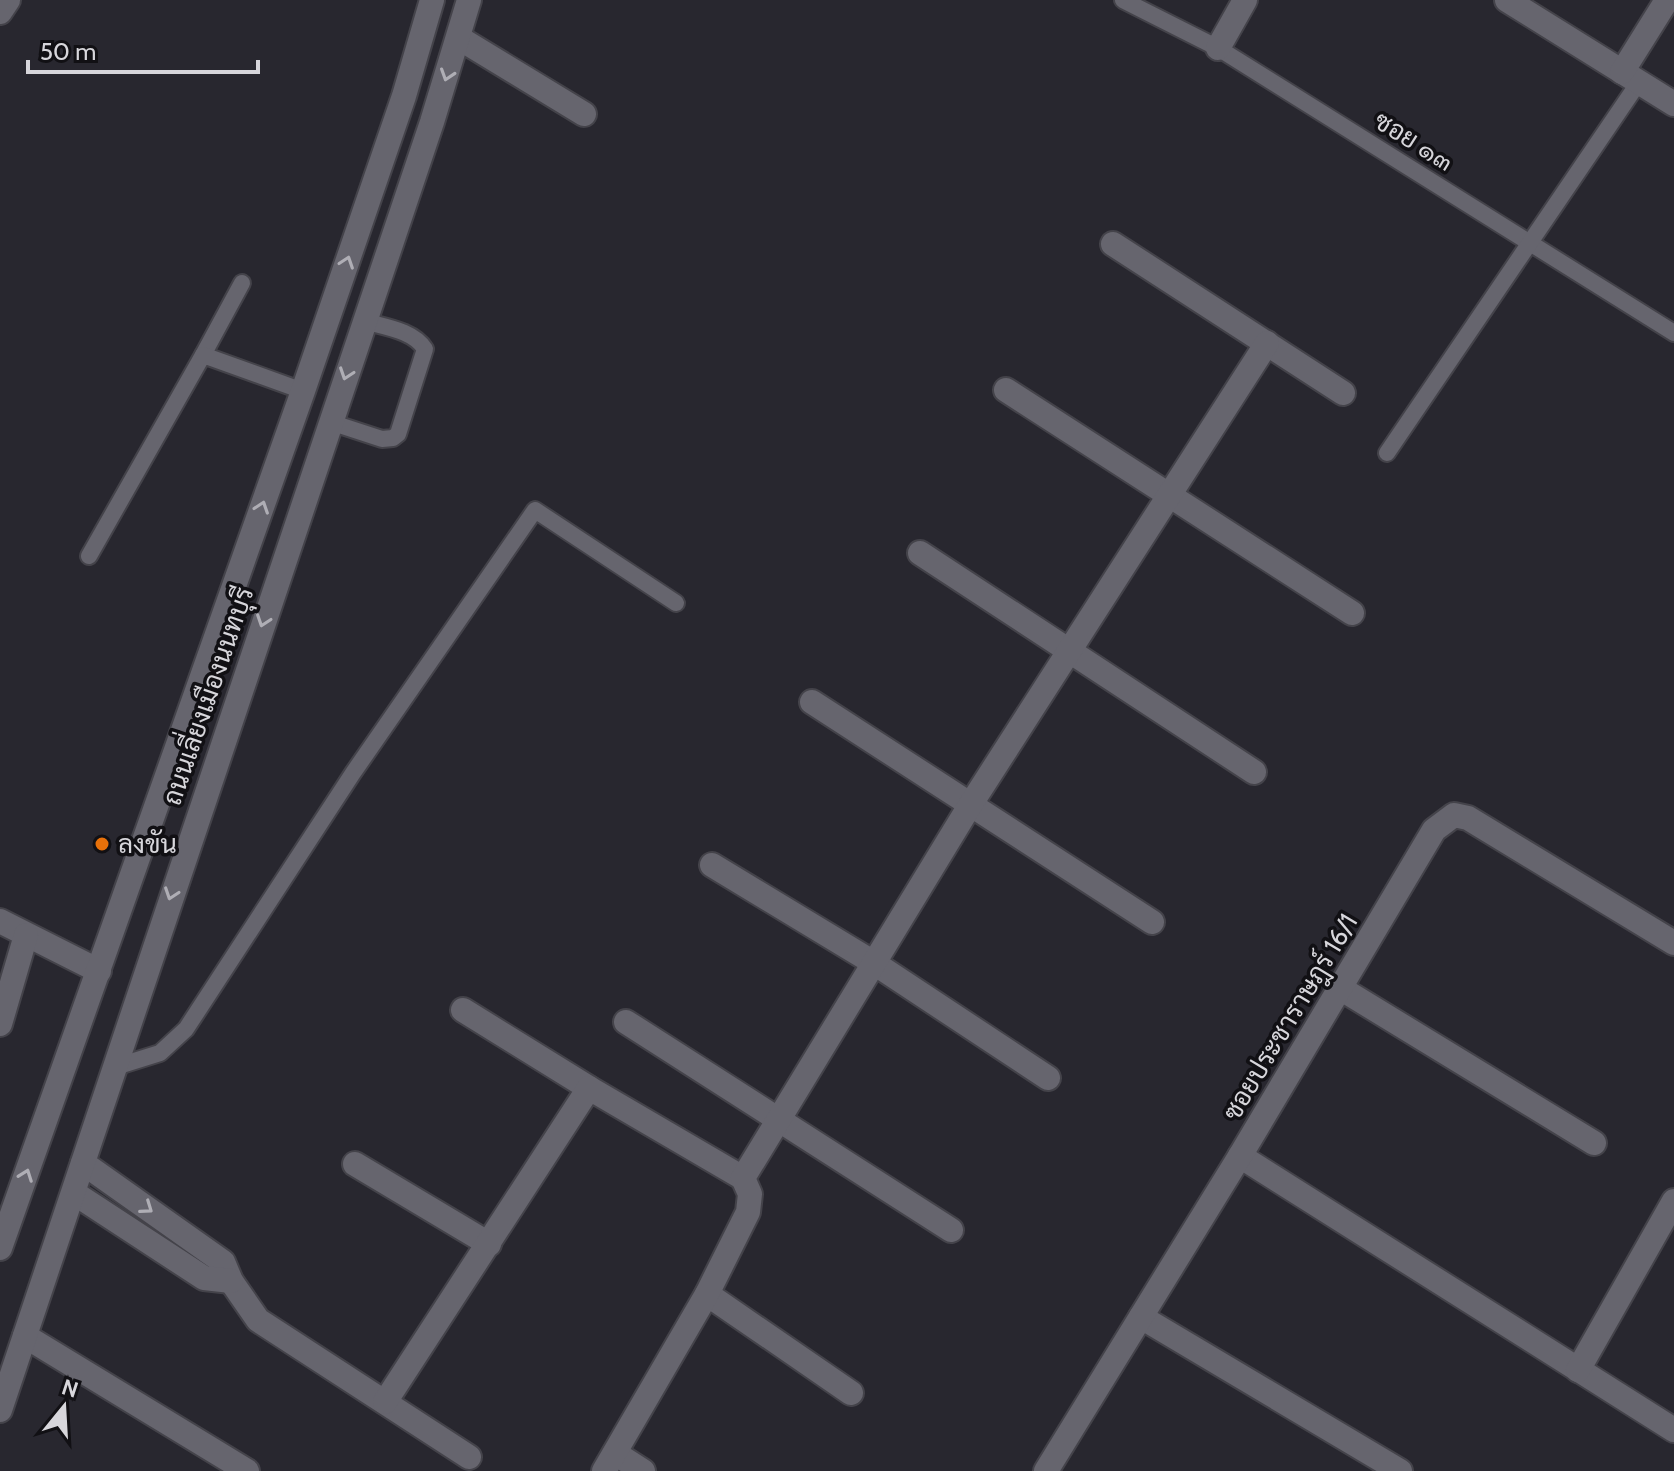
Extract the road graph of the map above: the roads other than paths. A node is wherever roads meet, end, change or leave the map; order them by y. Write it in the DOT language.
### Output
graph roads {
  1 [pos="8,0"];
  2 [pos="432,0"];
  3 [pos="469,0"];
  4 [pos="1123,0"];
  5 [pos="1245,0"];
  6 [pos="1507,0"];
  7 [pos="1667,0"];
  8 [pos="0,12"];
  9 [pos="459,38"];
  10 [pos="1218,48"];
  11 [pos="1630,77"];
  12 [pos="1674,104"];
  13 [pos="584,114"];
  14 [pos="1529,241"];
  15 [pos="1113,244"];
  16 [pos="242,283"];
  17 [pos="364,321"];
  18 [pos="1674,333"];
  19 [pos="1267,343"];
  20 [pos="203,355"];
  21 [pos="1006,390"];
  22 [pos="303,391"];
  23 [pos="1343,393"];
  24 [pos="330,422"];
  25 [pos="1387,453"];
  26 [pos="1170,497"];
  27 [pos="920,553"];
  28 [pos="89,556"];
  29 [pos="676,603"];
  30 [pos="1352,613"];
  31 [pos="1072,651"];
  32 [pos="812,702"];
  33 [pos="1254,772"];
  34 [pos="969,807"];
  35 [pos="712,865"];
  36 [pos="0,921"];
  37 [pos="1152,922"];
  38 [pos="26,935"];
  39 [pos="1674,943"];
  40 [pos="874,963"];
  41 [pos="99,971"];
  42 [pos="1340,988"];
  43 [pos="463,1010"];
  44 [pos="626,1022"];
  45 [pos="0,1024"];
  46 [pos="112,1068"];
  47 [pos="1048,1078"];
  48 [pos="589,1088"];
  49 [pos="776,1121"];
  50 [pos="1594,1143"];
  51 [pos="1240,1156"];
  52 [pos="83,1163"];
  53 [pos="355,1164"];
  54 [pos="743,1178"];
  55 [pos="74,1193"];
  56 [pos="1674,1201"];
  57 [pos="951,1230"];
  58 [pos="489,1244"];
  59 [pos="0,1248"];
  60 [pos="231,1281"];
  61 [pos="707,1294"];
  62 [pos="1141,1317"];
  63 [pos="25,1336"];
  64 [pos="1578,1370"];
  65 [pos="851,1393"];
  66 [pos="385,1402"];
  67 [pos="0,1410"];
  68 [pos="1674,1430"];
  69 [pos="469,1457"];
  70 [pos="610,1462"];
  71 [pos="247,1471"];
  72 [pos="643,1471"];
  73 [pos="1046,1471"];
  74 [pos="1400,1471"];
  1 -- 8 [label="street"];
  22 -- 2 [label="street, ถนนเลี่ยงเมืองนนทบุรี, one-way"];
  3 -- 9 [label="street, ถนนเลี่ยงเมืองนนทบุรี"];
  4 -- 10 [label="lane, ซอย ๑๓"];
  5 -- 10 [label="street"];
  6 -- 11 [label="street"];
  7 -- 11 [label="street"];
  9 -- 13 [label="street"];
  9 -- 17 [label="street, ถนนเลี่ยงเมืองนนทบุรี, one-way"];
  10 -- 14 [label="lane, ซอย ๑๓"];
  11 -- 12 [label="street"];
  11 -- 14 [label="lane"];
  14 -- 18 [label="lane, ซอย ๑๓"];
  14 -- 25 [label="lane"];
  15 -- 19 [label="street"];
  16 -- 20 [label="lane"];
  17 -- 24 [label="street, ถนนเลี่ยงเมืองนนทบุรี, one-way"];
  17 -- 24 [label="lane"];
  19 -- 23 [label="street"];
  19 -- 26 [label="street"];
  20 -- 22 [label="lane"];
  20 -- 28 [label="lane"];
  21 -- 26 [label="street"];
  41 -- 22 [label="street, ถนนเลี่ยงเมืองนนทบุรี, one-way"];
  24 -- 46 [label="street, ถนนเลี่ยงเมืองนนทบุรี, one-way"];
  26 -- 30 [label="street"];
  26 -- 31 [label="street"];
  27 -- 31 [label="street"];
  29 -- 46 [label="lane"];
  31 -- 33 [label="street"];
  31 -- 34 [label="street"];
  32 -- 34 [label="street"];
  34 -- 37 [label="street"];
  34 -- 40 [label="street"];
  35 -- 40 [label="street"];
  36 -- 38 [label="street"];
  38 -- 41 [label="street"];
  38 -- 45 [label="street"];
  39 -- 42 [label="street, ซอยประชาราษฎร์ 16/1"];
  40 -- 47 [label="street"];
  40 -- 49 [label="street"];
  59 -- 41 [label="street, ถนนเลี่ยงเมืองนนทบุรี, one-way"];
  42 -- 50 [label="street"];
  42 -- 51 [label="street, ซอยประชาราษฎร์ 16/1"];
  43 -- 48 [label="street"];
  44 -- 49 [label="street"];
  46 -- 52 [label="street, ถนนเลี่ยงเมืองนนทบุรี"];
  48 -- 54 [label="street"];
  48 -- 58 [label="street"];
  49 -- 54 [label="street"];
  49 -- 57 [label="street"];
  51 -- 62 [label="street, ซอยประชาราษฎร์ 16/1"];
  51 -- 64 [label="street"];
  52 -- 55 [label="street, ถนนเลี่ยงเมืองนนทบุรี"];
  52 -- 60 [label="street, one-way"];
  53 -- 58 [label="street"];
  54 -- 61 [label="street"];
  55 -- 60 [label="street"];
  55 -- 63 [label="street, ถนนเลี่ยงเมืองนนทบุรี"];
  56 -- 64 [label="street"];
  58 -- 66 [label="street"];
  60 -- 66 [label="street"];
  61 -- 65 [label="street"];
  61 -- 70 [label="street"];
  62 -- 73 [label="street, ซอยประชาราษฎร์ 16/1"];
  62 -- 74 [label="street"];
  63 -- 67 [label="street, ถนนเลี่ยงเมืองนนทบุรี"];
  63 -- 71 [label="street"];
  64 -- 68 [label="street"];
  66 -- 69 [label="street"];
  70 -- 72 [label="street"];
}
